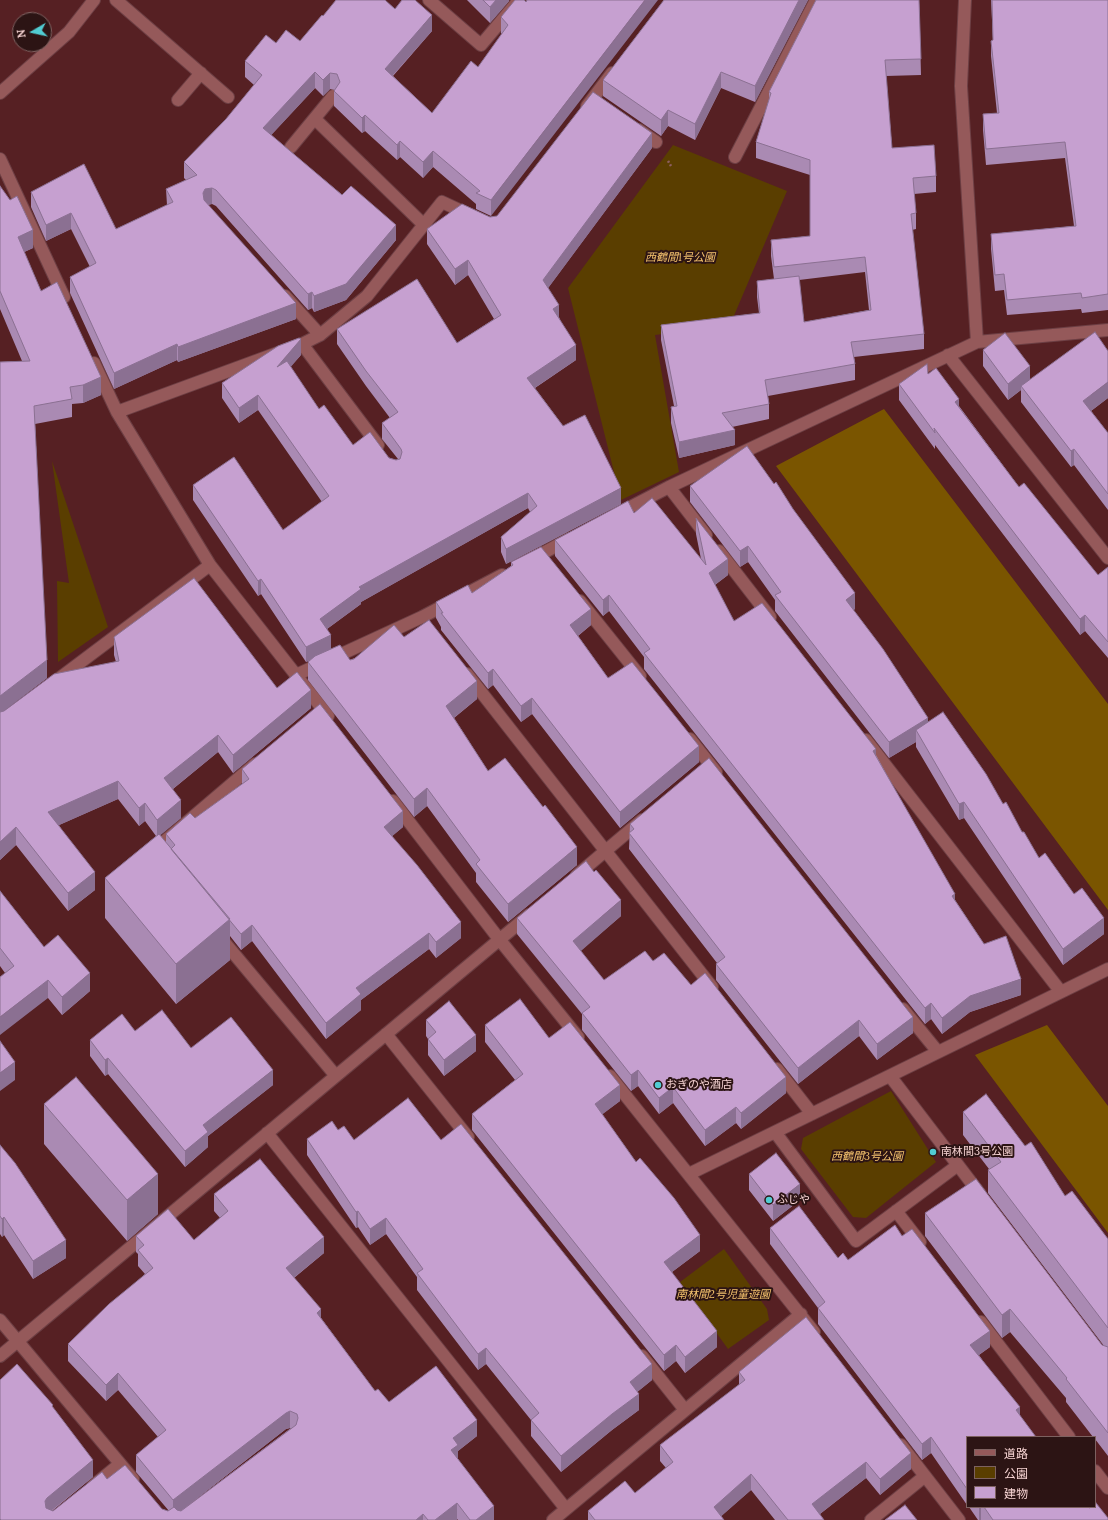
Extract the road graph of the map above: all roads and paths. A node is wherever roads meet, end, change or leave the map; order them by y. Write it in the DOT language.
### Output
graph roads {
  1 [pos="94,0"];
  2 [pos="116,0"];
  3 [pos="429,0"];
  4 [pos="519,0"];
  5 [pos="816,0"];
  6 [pos="965,0"];
  7 [pos="621,61"];
  8 [pos="201,73"];
  9 [pos="0,93"];
  10 [pos="333,96"];
  11 [pos="228,97"];
  12 [pos="593,98"];
  13 [pos="178,100"];
  14 [pos="606,107"];
  15 [pos="579,116"];
  16 [pos="315,119"];
  17 [pos="631,124"];
  18 [pos="656,142"];
  19 [pos="291,147"];
  20 [pos="735,157"];
  21 [pos="0,159"];
  22 [pos="480,219"];
  23 [pos="424,225"];
  24 [pos="278,288"];
  25 [pos="70,311"];
  26 [pos="1108,330"];
  27 [pos="320,335"];
  28 [pos="977,342"];
  29 [pos="302,344"];
  30 [pos="90,354"];
  31 [pos="948,355"];
  32 [pos="116,412"];
  33 [pos="386,455"];
  34 [pos="669,487"];
  35 [pos="606,520"];
  36 [pos="578,535"];
  37 [pos="542,553"];
  38 [pos="1108,558"];
  39 [pos="210,565"];
  40 [pos="552,566"];
  41 [pos="572,590"];
  42 [pos="422,617"];
  43 [pos="777,626"];
  44 [pos="432,629"];
  45 [pos="461,666"];
  46 [pos="296,675"];
  47 [pos="646,683"];
  48 [pos="45,690"];
  49 [pos="322,708"];
  50 [pos="310,718"];
  51 [pos="336,726"];
  52 [pos="680,727"];
  53 [pos="860,733"];
  54 [pos="263,758"];
  55 [pos="724,782"];
  56 [pos="384,789"];
  57 [pos="654,810"];
  58 [pos="605,851"];
  59 [pos="156,859"];
  60 [pos="570,880"];
  61 [pos="541,905"];
  62 [pos="211,926"];
  63 [pos="499,939"];
  64 [pos="1108,969"];
  65 [pos="1061,992"];
  66 [pos="718,995"];
  67 [pos="894,997"];
  68 [pos="386,1034"];
  69 [pos="584,1044"];
  70 [pos="938,1052"];
  71 [pos="767,1058"];
  72 [pos="604,1069"];
  73 [pos="336,1076"];
  74 [pos="890,1076"];
  75 [pos="812,1114"];
  76 [pos="775,1132"];
  77 [pos="267,1133"];
  78 [pos="474,1145"];
  79 [pos="958,1165"];
  80 [pos="689,1174"];
  81 [pos="986,1202"];
  82 [pos="896,1211"];
  83 [pos="925,1249"];
  84 [pos="973,1312"];
  85 [pos="801,1314"];
  86 [pos="0,1320"];
  87 [pos="820,1339"];
  88 [pos="18,1341"];
  89 [pos="636,1349"];
  90 [pos="0,1356"];
  91 [pos="685,1410"];
  92 [pos="1068,1436"];
  93 [pos="896,1438"];
  94 [pos="120,1464"];
  95 [pos="1096,1473"];
  96 [pos="925,1476"];
  97 [pos="139,1486"];
  98 [pos="1108,1488"];
  99 [pos="83,1494"];
  100 [pos="566,1509"];
  101 [pos="553,1520"];
  102 [pos="871,1520"];
  103 [pos="959,1520"];
  1 -- 9 [label="street"];
  2 -- 8 [label="street"];
  3 -- 4 [label="street"];
  5 -- 20 [label="street"];
  6 -- 28 [label="street"];
  7 -- 12 [label="street"];
  8 -- 11 [label="street"];
  8 -- 13 [label="street"];
  10 -- 16 [label="street"];
  12 -- 14 [label="street"];
  12 -- 15 [label="street"];
  16 -- 19 [label="street"];
  16 -- 23 [label="street"];
  17 -- 18 [label="street"];
  21 -- 25 [label="street"];
  22 -- 23 [label="street"];
  23 -- 27 [label="street"];
  24 -- 27 [label="street"];
  26 -- 28 [label="street"];
  27 -- 29 [label="street"];
  28 -- 31 [label="street"];
  29 -- 32 [label="street"];
  29 -- 33 [label="street"];
  30 -- 32 [label="street"];
  31 -- 34 [label="street"];
  31 -- 38 [label="street"];
  32 -- 39 [label="street"];
  34 -- 35 [label="street"];
  34 -- 43 [label="street"];
  36 -- 37 [label="street"];
  37 -- 40 [label="street"];
  37 -- 42 [label="street"];
  39 -- 46 [label="street"];
  39 -- 48 [label="street"];
  41 -- 47 [label="street"];
  42 -- 44 [label="street"];
  42 -- 46 [label="street"];
  45 -- 58 [label="street"];
  46 -- 49 [label="street"];
  49 -- 50 [label="street"];
  49 -- 51 [label="street"];
  52 -- 55 [label="street"];
  53 -- 65 [label="street"];
  54 -- 59 [label="street"];
  56 -- 63 [label="street"];
  57 -- 58 [label="street"];
  58 -- 60 [label="street"];
  58 -- 66 [label="street"];
  61 -- 63 [label="street"];
  62 -- 73 [label="street"];
  63 -- 68 [label="street"];
  63 -- 69 [label="street"];
  64 -- 65 [label="street"];
  65 -- 70 [label="street"];
  67 -- 70 [label="street"];
  68 -- 73 [label="street"];
  68 -- 78 [label="street"];
  70 -- 74 [label="street"];
  71 -- 75 [label="street"];
  72 -- 80 [label="street"];
  73 -- 77 [label="street"];
  74 -- 75 [label="street"];
  74 -- 79 [label="street"];
  75 -- 76 [label="street"];
  76 -- 80 [label="street"];
  76 -- 82 [label="street"];
  77 -- 88 [label="street"];
  77 -- 100 [label="street"];
  79 -- 81 [label="street"];
  79 -- 82 [label="street"];
  80 -- 85 [label="street"];
  82 -- 83 [label="street"];
  84 -- 92 [label="street"];
  85 -- 87 [label="street"];
  85 -- 91 [label="street"];
  86 -- 88 [label="street"];
  88 -- 90 [label="street"];
  88 -- 94 [label="street"];
  89 -- 91 [label="street"];
  91 -- 100 [label="street"];
  93 -- 96 [label="street"];
  94 -- 97 [label="street"];
  94 -- 99 [label="street"];
  95 -- 98 [label="street"];
  96 -- 102 [label="street"];
  96 -- 103 [label="street"];
  100 -- 101 [label="street"];
}
